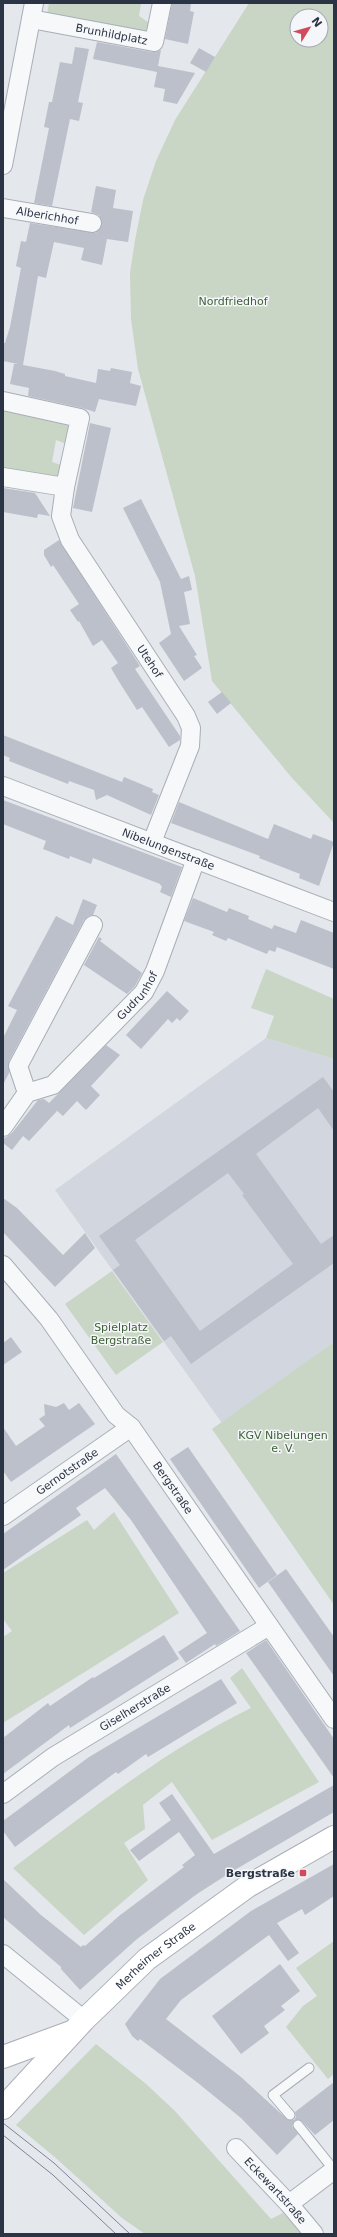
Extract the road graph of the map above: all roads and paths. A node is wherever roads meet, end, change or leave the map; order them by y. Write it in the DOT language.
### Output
graph roads {
  1 [pos="162,3"];
  2 [pos="32,11"];
  3 [pos="3,165"];
  4 [pos="3,208"];
  5 [pos="92,223"];
  6 [pos="3,401"];
  7 [pos="3,477"];
  8 [pos="65,487"];
  9 [pos="3,786"];
  10 [pos="152,842"];
  11 [pos="196,858"];
  12 [pos="334,912"];
  13 [pos="93,925"];
  14 [pos="27,1093"];
  15 [pos="3,1127"];
  16 [pos="3,1265"];
  17 [pos="132,1427"];
  18 [pos="3,1516"];
  19 [pos="269,1626"];
  20 [pos="334,1718"];
  21 [pos="3,1794"];
  22 [pos="334,1837"];
  23 [pos="3,1954"];
  24 [pos="79,2025"];
  25 [pos="3,2057"];
  26 [pos="309,2068"];
  27 [pos="3,2108"];
  28 [pos="290,2115"];
  29 [pos="298,2125"];
  30 [pos="236,2148"];
  31 [pos="334,2170"];
  32 [pos="289,2204"];
  33 [pos="314,2234"];
  1 -- 2 [label="street, Brunhildplatz"];
  2 -- 3 [label="street"];
  4 -- 5 [label="street, Alberichhof"];
  6 -- 8 [label="street, Utehof"];
  7 -- 8 [label="street"];
  8 -- 10 [label="street, Utehof"];
  9 -- 10 [label="street, Nibelungenstraße"];
  10 -- 11 [label="street, Nibelungenstraße"];
  11 -- 12 [label="street, Nibelungenstraße"];
  11 -- 14 [label="street, Gudrunhof"];
  13 -- 14 [label="street"];
  14 -- 15 [label="street"];
  16 -- 17 [label="street, Bergstraße"];
  17 -- 18 [label="street, Gernotstraße"];
  17 -- 19 [label="street, Bergstraße"];
  19 -- 20 [label="street, Bergstraße"];
  19 -- 21 [label="street, Giselherstraße"];
  22 -- 24 [label="main road, Merheimer Straße"];
  23 -- 24 [label="street"];
  24 -- 25 [label="main road"];
  24 -- 27 [label="main road, Merheimer Straße"];
  26 -- 28 [label="lane"];
  29 -- 31 [label="lane"];
  30 -- 32 [label="street, Eckewartstraße"];
  31 -- 32 [label="street"];
  32 -- 33 [label="street, Eckewartstraße"];
}
